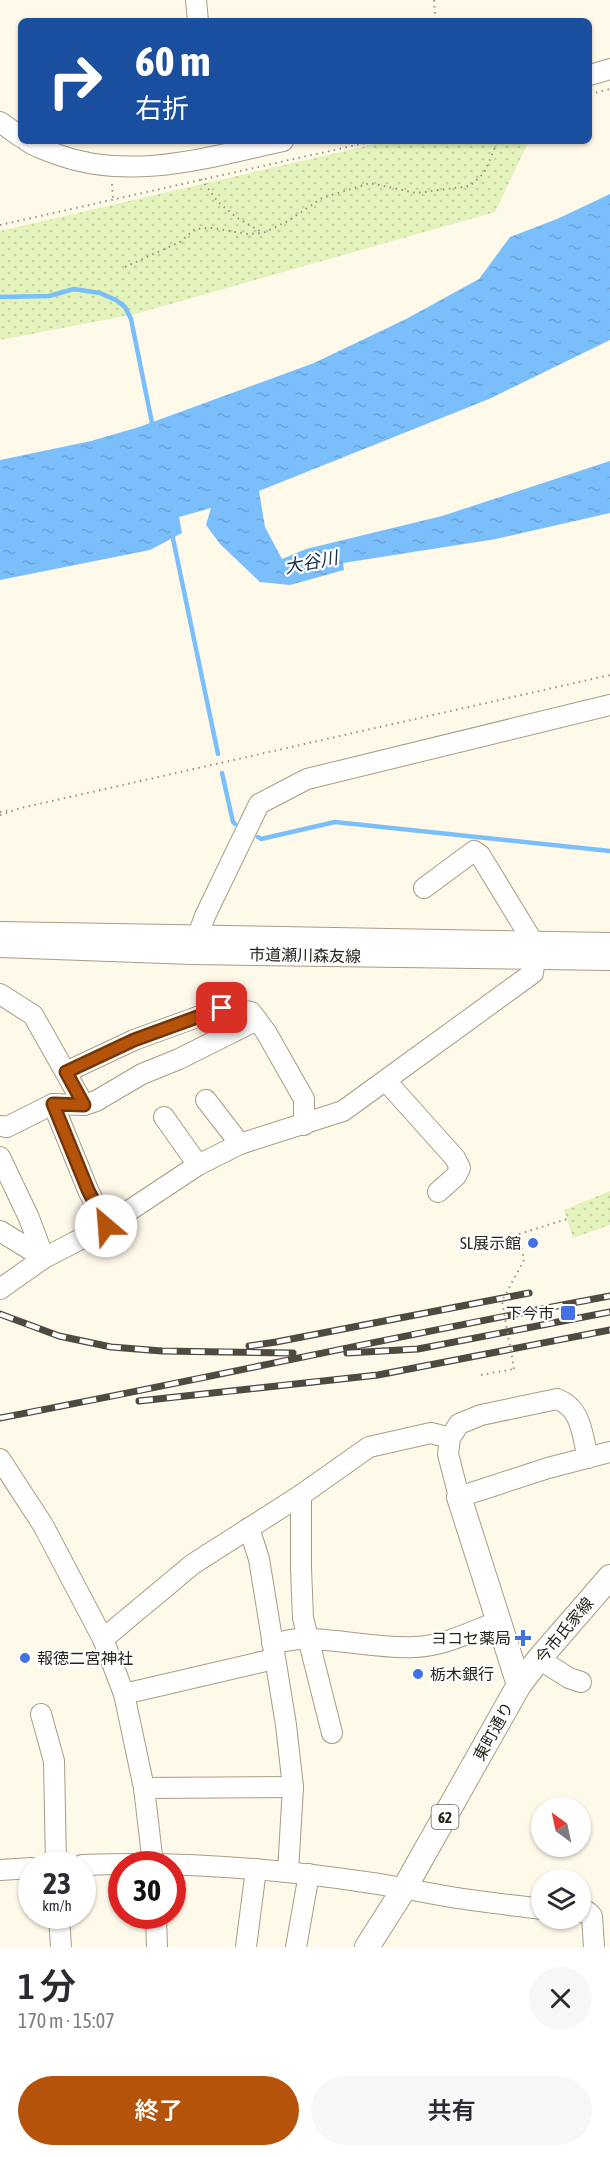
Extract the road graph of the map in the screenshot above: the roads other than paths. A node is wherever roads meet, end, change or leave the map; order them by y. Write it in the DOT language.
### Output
graph roads {
  1 [pos="196,0"];
  2 [pos="198,18"];
  3 [pos="610,69"];
  4 [pos="592,74"];
  5 [pos="0,122"];
  6 [pos="18,135"];
  7 [pos="34,144"];
  8 [pos="252,144"];
  9 [pos="211,148"];
  10 [pos="610,705"];
  11 [pos="424,888"];
  12 [pos="0,932"];
  13 [pos="610,943"];
  14 [pos="194,945"];
  15 [pos="0,946"];
  16 [pos="534,950"];
  17 [pos="610,960"];
  18 [pos="0,994"];
  19 [pos="257,1020"];
  20 [pos="66,1072"];
  21 [pos="386,1081"];
  22 [pos="206,1100"];
  23 [pos="53,1104"];
  24 [pos="84,1105"];
  25 [pos="164,1117"];
  26 [pos="304,1125"];
  27 [pos="0,1126"];
  28 [pos="240,1144"];
  29 [pos="0,1157"];
  30 [pos="198,1165"];
  31 [pos="438,1192"];
  32 [pos="106,1226"];
  33 [pos="0,1231"];
  34 [pos="44,1258"];
  35 [pos="0,1289"];
  36 [pos="450,1438"];
  37 [pos="610,1452"];
  38 [pos="0,1458"];
  39 [pos="588,1458"];
  40 [pos="302,1495"];
  41 [pos="459,1497"];
  42 [pos="249,1528"];
  43 [pos="610,1577"];
  44 [pos="499,1621"];
  45 [pos="103,1639"];
  46 [pos="309,1639"];
  47 [pos="273,1651"];
  48 [pos="539,1659"];
  49 [pos="581,1682"];
  50 [pos="519,1685"];
  51 [pos="124,1694"];
  52 [pos="41,1714"];
  53 [pos="332,1733"];
  54 [pos="292,1786"];
  55 [pos="144,1788"];
  56 [pos="56,1851"];
  57 [pos="151,1851"];
  58 [pos="186,1866"];
  59 [pos="18,1869"];
  60 [pos="256,1869"];
  61 [pos="0,1870"];
  62 [pos="288,1872"];
  63 [pos="309,1874"];
  64 [pos="404,1889"];
  65 [pos="531,1908"];
  66 [pos="594,1921"];
  67 [pos="60,1929"];
  68 [pos="156,1929"];
  69 [pos="61,1947"];
  70 [pos="157,1947"];
  71 [pos="246,1947"];
  72 [pos="296,1947"];
  73 [pos="367,1947"];
  74 [pos="594,1947"];
  1 -- 2 [label="street"];
  3 -- 4 [label="street"];
  5 -- 6 [label="street"];
  7 -- 9 [label="street"];
  8 -- 9 [label="street"];
  10 -- 14 [label="street"];
  11 -- 16 [label="street"];
  12 -- 14 [label="street, 市道瀬川森友線"];
  13 -- 16 [label="street, 市道瀬川森友線"];
  14 -- 15 [label="street, 市道瀬川森友線"];
  14 -- 16 [label="street, 市道瀬川森友線"];
  16 -- 17 [label="street, 市道瀬川森友線"];
  16 -- 21 [label="street"];
  18 -- 20 [label="street"];
  19 -- 20 [label="street"];
  19 -- 24 [label="street"];
  19 -- 26 [label="street"];
  20 -- 24 [label="street"];
  21 -- 26 [label="street"];
  21 -- 31 [label="street"];
  22 -- 28 [label="street"];
  23 -- 24 [label="street"];
  23 -- 27 [label="street"];
  23 -- 32 [label="street"];
  25 -- 30 [label="street"];
  26 -- 28 [label="street"];
  28 -- 30 [label="street"];
  29 -- 34 [label="street"];
  30 -- 32 [label="street"];
  32 -- 34 [label="street"];
  33 -- 34 [label="street"];
  34 -- 35 [label="street"];
  36 -- 39 [label="street"];
  36 -- 40 [label="street"];
  36 -- 41 [label="street"];
  37 -- 39 [label="street"];
  38 -- 45 [label="street"];
  39 -- 41 [label="street"];
  40 -- 42 [label="street"];
  40 -- 46 [label="street"];
  41 -- 44 [label="main road, 東町通り"];
  42 -- 45 [label="street"];
  42 -- 47 [label="street"];
  43 -- 48 [label="main road, 今市氏家線 / 62"];
  44 -- 46 [label="street"];
  44 -- 50 [label="main road, 東町通り"];
  45 -- 51 [label="street"];
  46 -- 47 [label="street"];
  46 -- 53 [label="street"];
  47 -- 51 [label="street"];
  47 -- 54 [label="street"];
  48 -- 49 [label="street"];
  48 -- 50 [label="main road, 今市氏家線 / 62"];
  50 -- 64 [label="main road, 東町通り / 62"];
  51 -- 55 [label="street"];
  52 -- 56 [label="street"];
  54 -- 55 [label="street"];
  54 -- 62 [label="street"];
  55 -- 57 [label="street"];
  58 -- 60 [label="street"];
  59 -- 61 [label="street"];
  60 -- 62 [label="street"];
  60 -- 71 [label="street"];
  62 -- 63 [label="street"];
  63 -- 64 [label="street"];
  63 -- 72 [label="street"];
  64 -- 65 [label="street"];
  64 -- 73 [label="main road, 東町通り / 62"];
  66 -- 74 [label="street"];
  67 -- 69 [label="street"];
  68 -- 70 [label="street"];
}
